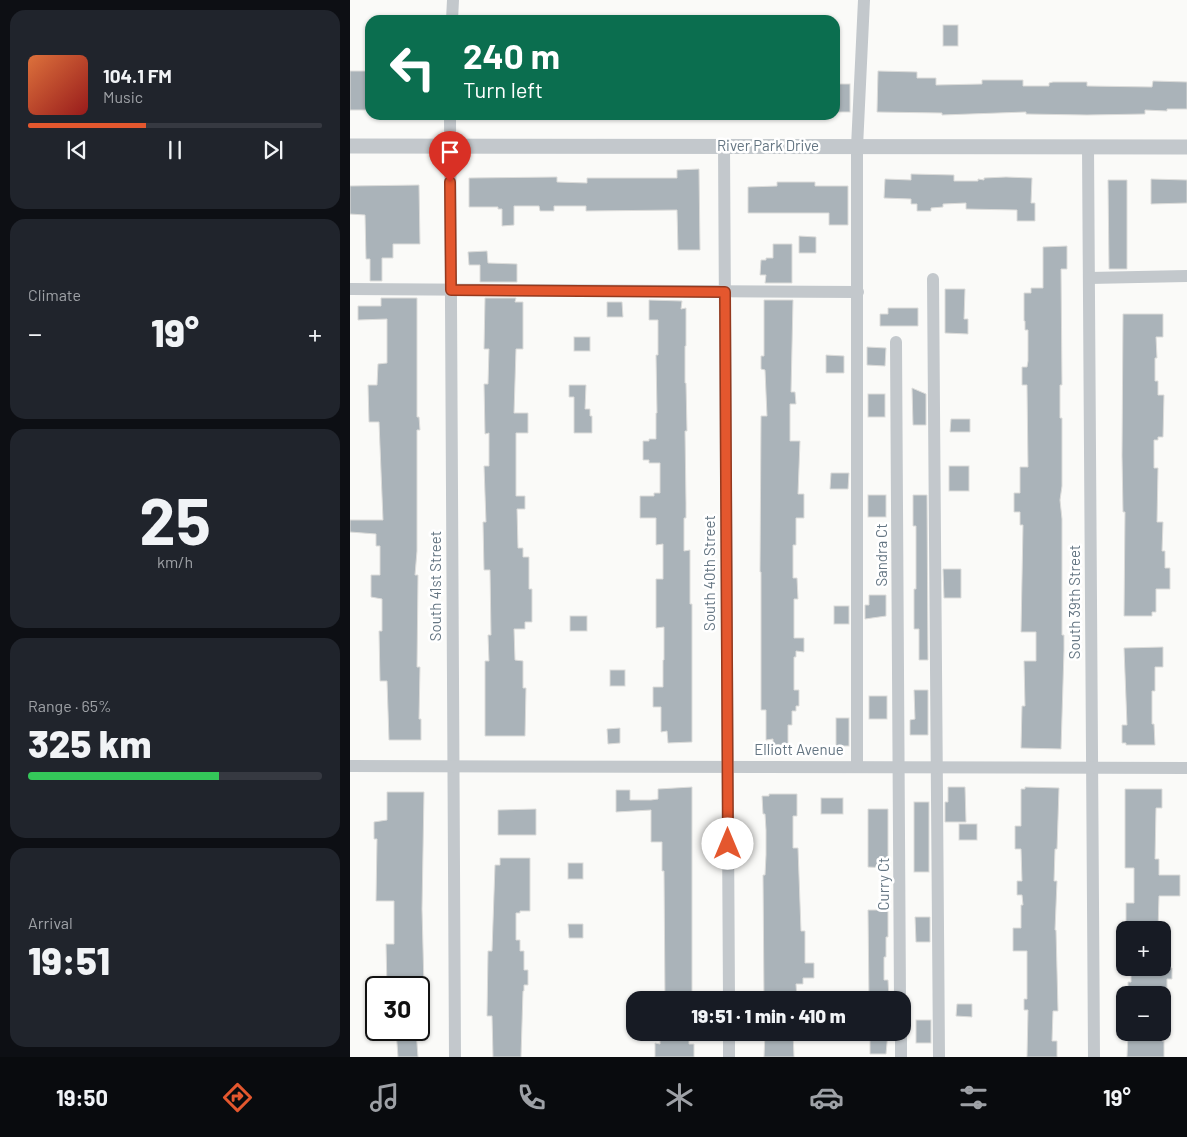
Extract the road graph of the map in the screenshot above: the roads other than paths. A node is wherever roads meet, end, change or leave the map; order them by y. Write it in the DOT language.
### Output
graph roads {
  1 [pos="453,0"];
  2 [pos="864,0"];
  3 [pos="452,15"];
  4 [pos="450,120"];
  5 [pos="350,146"];
  6 [pos="450,146"];
  7 [pos="724,146"];
  8 [pos="857,147"];
  9 [pos="1088,147"];
  10 [pos="1187,147"];
  11 [pos="1187,276"];
  12 [pos="1089,278"];
  13 [pos="933,279"];
  14 [pos="350,289"];
  15 [pos="451,290"];
  16 [pos="725,292"];
  17 [pos="858,292"];
  18 [pos="896,342"];
  19 [pos="350,766"];
  20 [pos="454,766"];
  21 [pos="727,766"];
  22 [pos="857,767"];
  23 [pos="900,767"];
  24 [pos="937,767"];
  25 [pos="1092,767"];
  26 [pos="1187,768"];
  27 [pos="728,991"];
  28 [pos="900,991"];
  29 [pos="729,1041"];
  30 [pos="900,1041"];
  31 [pos="455,1057"];
  32 [pos="729,1057"];
  33 [pos="901,1057"];
  34 [pos="938,1057"];
  35 [pos="1094,1057"];
  1 -- 3 [label="street"];
  2 -- 8 [label="street"];
  4 -- 6 [label="street, South 41st Street"];
  5 -- 6 [label="street, River Park Drive"];
  6 -- 7 [label="street, River Park Drive"];
  6 -- 15 [label="street, South 41st Street"];
  7 -- 8 [label="street, River Park Drive"];
  7 -- 16 [label="street, South 40th Street"];
  8 -- 9 [label="street, River Park Drive"];
  8 -- 17 [label="street"];
  9 -- 10 [label="street, River Park Drive"];
  9 -- 12 [label="street, South 39th Street"];
  11 -- 12 [label="street"];
  12 -- 25 [label="street, South 39th Street"];
  13 -- 24 [label="street"];
  14 -- 15 [label="street"];
  15 -- 16 [label="street"];
  15 -- 20 [label="street, South 41st Street"];
  16 -- 17 [label="street"];
  16 -- 21 [label="street, South 40th Street"];
  17 -- 22 [label="street"];
  18 -- 23 [label="street, Sandra Ct"];
  19 -- 20 [label="street, Elliott Avenue"];
  20 -- 21 [label="street, Elliott Avenue"];
  20 -- 31 [label="street, South 41st Street"];
  21 -- 22 [label="street, Elliott Avenue"];
  21 -- 27 [label="street, South 40th Street"];
  22 -- 23 [label="street, Elliott Avenue"];
  23 -- 24 [label="street, Elliott Avenue"];
  23 -- 28 [label="street, Curry Ct"];
  24 -- 25 [label="street, Elliott Avenue"];
  24 -- 34 [label="street"];
  25 -- 26 [label="street, Elliott Avenue"];
  25 -- 35 [label="street, South 39th Street"];
  29 -- 32 [label="street"];
  30 -- 33 [label="street"];
}
